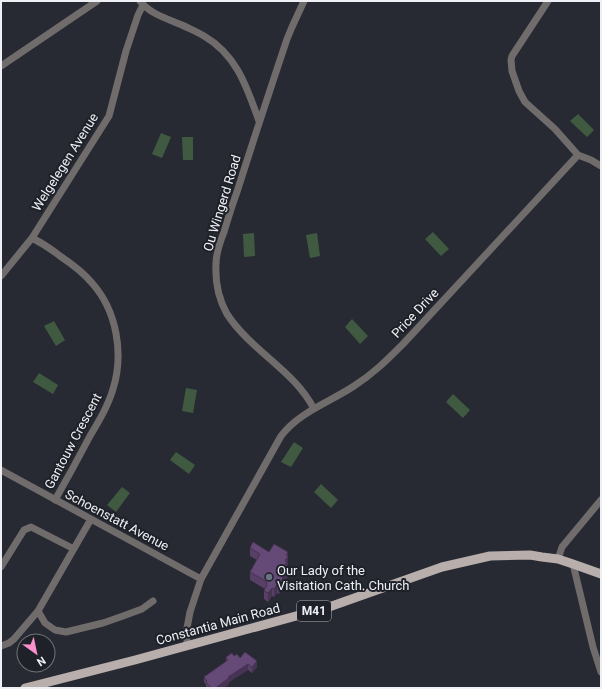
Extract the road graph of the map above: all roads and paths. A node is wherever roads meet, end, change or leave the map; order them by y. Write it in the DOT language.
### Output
graph roads {
  1 [pos="97,1"];
  2 [pos="304,1"];
  3 [pos="548,1"];
  4 [pos="142,3"];
  5 [pos="1,66"];
  6 [pos="260,122"];
  7 [pos="578,155"];
  8 [pos="601,166"];
  9 [pos="32,238"];
  10 [pos="1,276"];
  11 [pos="314,409"];
  12 [pos="1,470"];
  13 [pos="55,500"];
  14 [pos="601,500"];
  15 [pos="91,519"];
  16 [pos="74,549"];
  17 [pos="558,560"];
  18 [pos="573,564"];
  19 [pos="1,567"];
  20 [pos="601,574"];
  21 [pos="201,579"];
  22 [pos="153,601"];
  23 [pos="38,611"];
  24 [pos="187,645"];
  25 [pos="1,646"];
  26 [pos="601,672"];
  27 [pos="25,688"];
  1 -- 5 [label="street"];
  2 -- 6 [label="street, Ou Wingerd Road"];
  3 -- 7 [label="street"];
  4 -- 6 [label="street"];
  4 -- 9 [label="street, Welgelegen Avenue"];
  6 -- 11 [label="street, Ou Wingerd Road"];
  7 -- 8 [label="street"];
  7 -- 11 [label="street, Price Drive"];
  9 -- 10 [label="street, Welgelegen Avenue"];
  9 -- 13 [label="street, Gantouw Crescent"];
  11 -- 21 [label="street, Price Drive"];
  12 -- 13 [label="street, Schoenstatt Avenue"];
  13 -- 15 [label="street, Schoenstatt Avenue"];
  14 -- 17 [label="street"];
  15 -- 16 [label="street"];
  15 -- 21 [label="street, Schoenstatt Avenue"];
  16 -- 19 [label="street"];
  16 -- 23 [label="street"];
  17 -- 18 [label="main road, Constantia Main Road / M41"];
  17 -- 24 [label="main road, Constantia Main Road / M41"];
  18 -- 20 [label="main road, Constantia Main Road / M41"];
  18 -- 26 [label="street"];
  21 -- 24 [label="street, Price Drive"];
  22 -- 23 [label="street"];
  23 -- 25 [label="street"];
  24 -- 27 [label="main road, Constantia Main Road / M41"];
}
